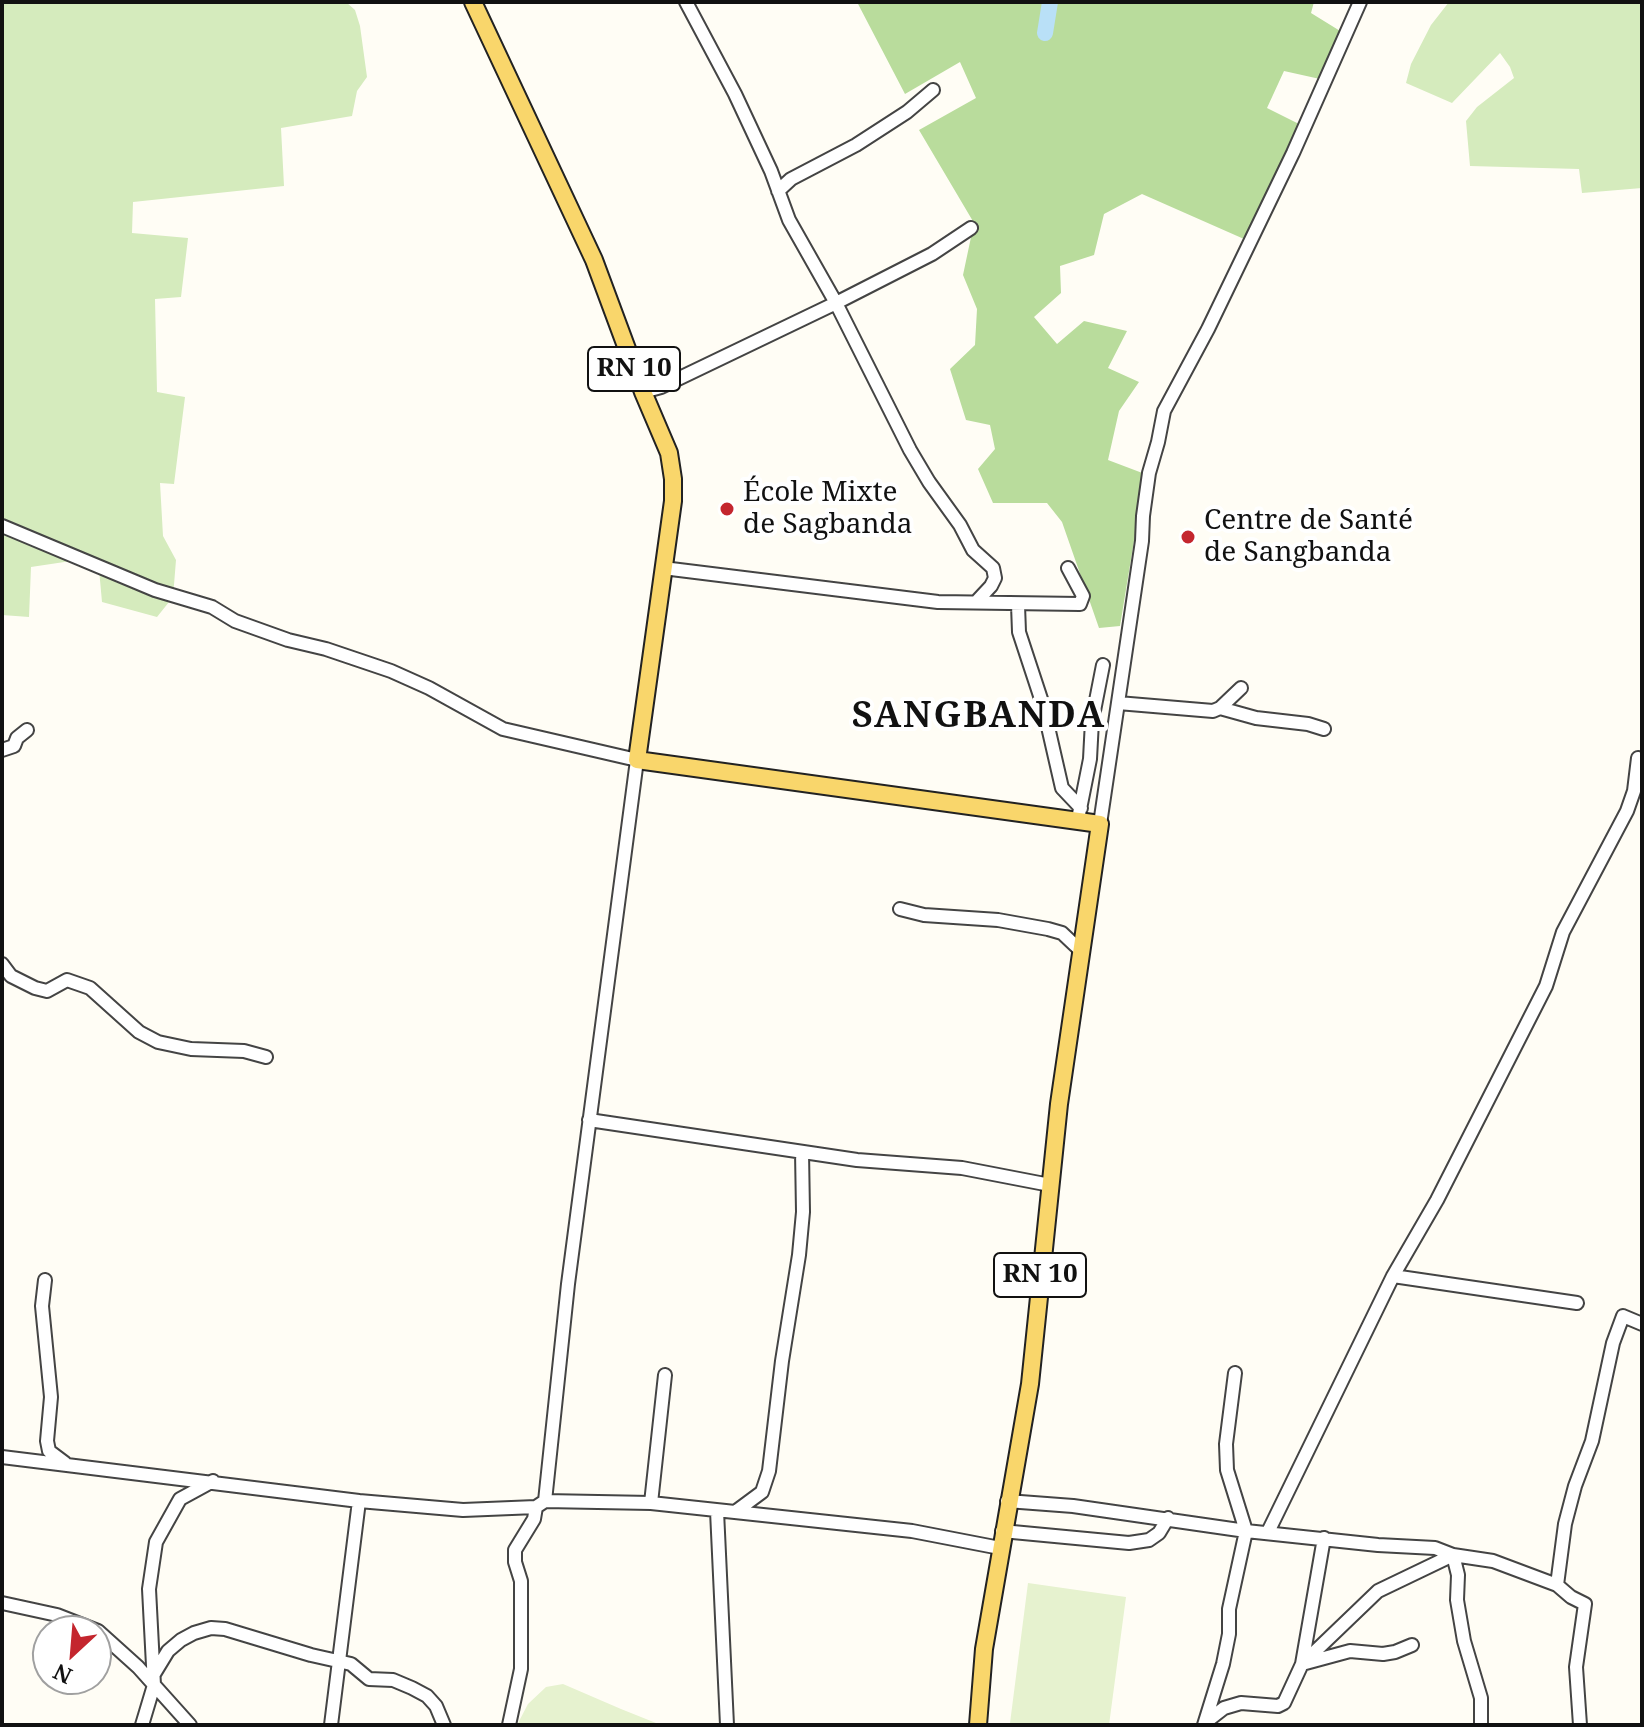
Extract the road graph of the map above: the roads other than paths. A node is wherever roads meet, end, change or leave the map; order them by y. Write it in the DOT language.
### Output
graph roads {
  1 [pos="473,2"];
  2 [pos="686,2"];
  3 [pos="1360,2"];
  4 [pos="933,90"];
  5 [pos="778,191"];
  6 [pos="971,228"];
  7 [pos="836,303"];
  8 [pos="643,392"];
  9 [pos="2,526"];
  10 [pos="663,568"];
  11 [pos="1068,568"];
  12 [pos="977,601"];
  13 [pos="1018,605"];
  14 [pos="1103,665"];
  15 [pos="1241,688"];
  16 [pos="1118,703"];
  17 [pos="1220,708"];
  18 [pos="1324,729"];
  19 [pos="27,730"];
  20 [pos="2,750"];
  21 [pos="1638,758"];
  22 [pos="637,760"];
  23 [pos="1079,815"];
  24 [pos="1100,824"];
  25 [pos="900,909"];
  26 [pos="1080,950"];
  27 [pos="2,964"];
  28 [pos="266,1057"];
  29 [pos="589,1120"];
  30 [pos="802,1152"];
  31 [pos="1050,1185"];
  32 [pos="1393,1276"];
  33 [pos="45,1280"];
  34 [pos="1577,1303"];
  35 [pos="1642,1324"];
  36 [pos="1235,1373"];
  37 [pos="665,1375"];
  38 [pos="2,1457"];
  39 [pos="67,1464"];
  40 [pos="213,1481"];
  41 [pos="359,1501"];
  42 [pos="1007,1501"];
  43 [pos="651,1503"];
  44 [pos="541,1504"];
  45 [pos="717,1511"];
  46 [pos="735,1512"];
  47 [pos="1168,1518"];
  48 [pos="1246,1531"];
  49 [pos="1268,1532"];
  50 [pos="1324,1538"];
  51 [pos="1001,1539"];
  52 [pos="1453,1555"];
  53 [pos="1557,1585"];
  54 [pos="2,1603"];
  55 [pos="1412,1645"];
  56 [pos="339,1661"];
  57 [pos="1302,1664"];
  58 [pos="154,1680"];
  59 [pos="1205,1724"];
  60 [pos="142,1725"];
  61 [pos="190,1725"];
  62 [pos="331,1725"];
  63 [pos="444,1725"];
  64 [pos="509,1725"];
  65 [pos="727,1725"];
  66 [pos="978,1725"];
  67 [pos="1481,1725"];
  68 [pos="1580,1725"];
  1 -- 8 [label="main road, RN 10"];
  2 -- 5 [label="street"];
  3 -- 16 [label="street"];
  4 -- 5 [label="street"];
  5 -- 7 [label="street"];
  6 -- 7 [label="street"];
  7 -- 8 [label="street"];
  7 -- 12 [label="street"];
  8 -- 10 [label="main road, RN 10"];
  9 -- 22 [label="street"];
  10 -- 12 [label="street"];
  10 -- 22 [label="main road, RN 10"];
  11 -- 13 [label="street"];
  12 -- 13 [label="street"];
  13 -- 23 [label="street"];
  14 -- 23 [label="street"];
  15 -- 17 [label="street"];
  16 -- 17 [label="street"];
  16 -- 24 [label="street"];
  17 -- 18 [label="street"];
  19 -- 20 [label="street"];
  21 -- 32 [label="street"];
  22 -- 23 [label="main road"];
  22 -- 29 [label="street"];
  23 -- 24 [label="main road"];
  24 -- 26 [label="main road, RN 10"];
  25 -- 26 [label="street"];
  26 -- 31 [label="main road, RN 10"];
  27 -- 28 [label="street"];
  29 -- 30 [label="street"];
  29 -- 44 [label="street"];
  30 -- 31 [label="street"];
  30 -- 46 [label="street"];
  31 -- 42 [label="main road, RN 10"];
  32 -- 34 [label="street"];
  32 -- 49 [label="street"];
  33 -- 39 [label="street"];
  35 -- 53 [label="street"];
  36 -- 48 [label="street"];
  37 -- 43 [label="street"];
  38 -- 39 [label="street"];
  39 -- 40 [label="street"];
  40 -- 41 [label="street"];
  40 -- 58 [label="street"];
  41 -- 44 [label="street"];
  41 -- 56 [label="street"];
  42 -- 47 [label="street"];
  42 -- 51 [label="main road, RN 10"];
  43 -- 44 [label="street"];
  43 -- 45 [label="street"];
  44 -- 64 [label="street"];
  45 -- 46 [label="street"];
  45 -- 65 [label="street"];
  46 -- 51 [label="street"];
  47 -- 48 [label="street"];
  47 -- 51 [label="street"];
  48 -- 49 [label="street"];
  48 -- 59 [label="street"];
  49 -- 50 [label="street"];
  50 -- 52 [label="street"];
  50 -- 57 [label="street"];
  51 -- 66 [label="main road, RN 10"];
  52 -- 53 [label="street"];
  52 -- 57 [label="street"];
  52 -- 67 [label="street"];
  53 -- 68 [label="street"];
  54 -- 58 [label="street"];
  55 -- 57 [label="street"];
  56 -- 58 [label="street"];
  56 -- 62 [label="street"];
  56 -- 63 [label="street"];
  57 -- 59 [label="street"];
  58 -- 60 [label="street"];
  58 -- 61 [label="street"];
}
